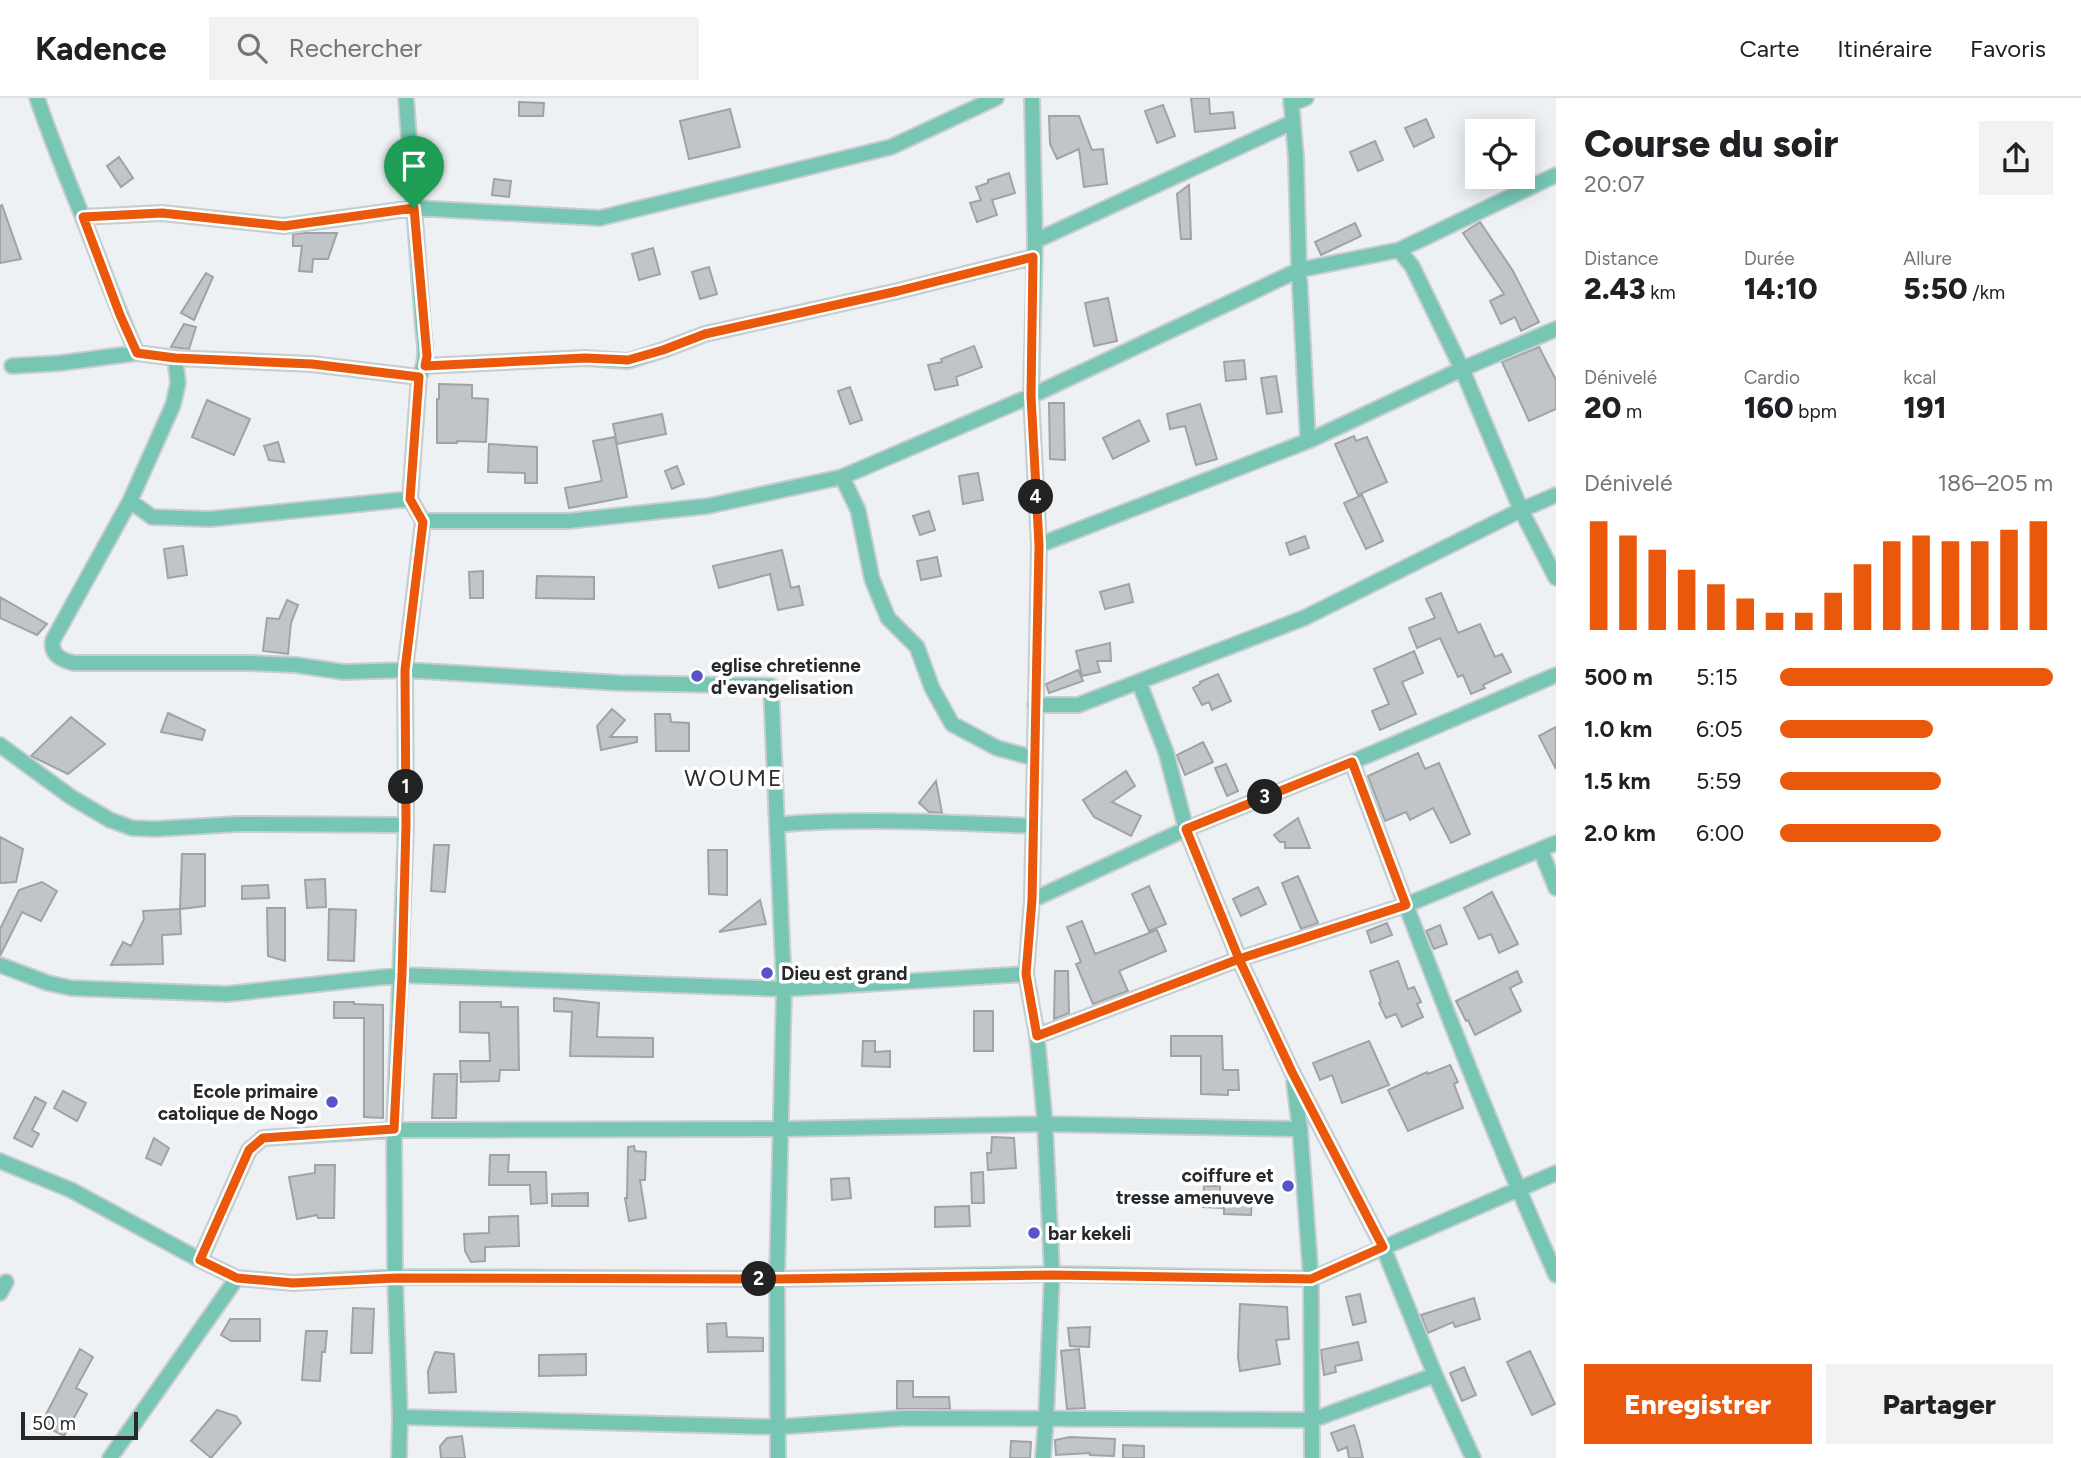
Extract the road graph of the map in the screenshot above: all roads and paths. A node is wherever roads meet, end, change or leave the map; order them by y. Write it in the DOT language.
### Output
graph roads {
  1 [pos="37,98"];
  2 [pos="406,98"];
  3 [pos="996,98"];
  4 [pos="1032,98"];
  5 [pos="1306,98"];
  6 [pos="1291,101"];
  7 [pos="1293,122"];
  8 [pos="1556,175"];
  9 [pos="414,208"];
  10 [pos="83,217"];
  11 [pos="1035,241"];
  12 [pos="1399,250"];
  13 [pos="1033,257"];
  14 [pos="1299,270"];
  15 [pos="1556,329"];
  16 [pos="137,353"];
  17 [pos="175,358"];
  18 [pos="12,366"];
  19 [pos="1462,369"];
  20 [pos="422,372"];
  21 [pos="1031,396"];
  22 [pos="1308,441"];
  23 [pos="842,477"];
  24 [pos="1556,495"];
  25 [pos="410,499"];
  26 [pos="130,501"];
  27 [pos="1521,510"];
  28 [pos="423,522"];
  29 [pos="1039,545"];
  30 [pos="1556,578"];
  31 [pos="405,670"];
  32 [pos="1556,674"];
  33 [pos="1139,682"];
  34 [pos="1035,705"];
  35 [pos="0,745"];
  36 [pos="1034,758"];
  37 [pos="1352,762"];
  38 [pos="406,825"];
  39 [pos="777,825"];
  40 [pos="1033,826"];
  41 [pos="1186,829"];
  42 [pos="1556,843"];
  43 [pos="1541,850"];
  44 [pos="1556,888"];
  45 [pos="1032,900"];
  46 [pos="1406,905"];
  47 [pos="1239,959"];
  48 [pos="0,965"];
  49 [pos="1026,974"];
  50 [pos="402,975"];
  51 [pos="784,989"];
  52 [pos="1037,1036"];
  53 [pos="1292,1072"];
  54 [pos="1045,1124"];
  55 [pos="394,1129"];
  56 [pos="782,1129"];
  57 [pos="1300,1129"];
  58 [pos="0,1161"];
  59 [pos="1556,1173"];
  60 [pos="1518,1190"];
  61 [pos="1383,1247"];
  62 [pos="200,1260"];
  63 [pos="1052,1275"];
  64 [pos="1556,1275"];
  65 [pos="237,1278"];
  66 [pos="396,1278"];
  67 [pos="776,1279"];
  68 [pos="1311,1279"];
  69 [pos="1435,1375"];
  70 [pos="400,1417"];
  71 [pos="1046,1419"];
  72 [pos="1312,1420"];
  73 [pos="777,1427"];
  74 [pos="110,1458"];
  75 [pos="399,1458"];
  76 [pos="778,1458"];
  77 [pos="1043,1458"];
  78 [pos="1312,1458"];
  79 [pos="1473,1458"];
  1 -- 10 [label="street"];
  2 -- 9 [label="street"];
  3 -- 9 [label="street"];
  4 -- 11 [label="street"];
  5 -- 6 [label="street"];
  6 -- 7 [label="street"];
  7 -- 11 [label="street"];
  7 -- 14 [label="street"];
  8 -- 12 [label="street"];
  9 -- 10 [label="street"];
  9 -- 20 [label="street"];
  10 -- 16 [label="street"];
  11 -- 13 [label="street"];
  12 -- 14 [label="street"];
  12 -- 19 [label="street"];
  13 -- 20 [label="street"];
  13 -- 21 [label="street"];
  14 -- 21 [label="street"];
  14 -- 22 [label="street"];
  15 -- 19 [label="street"];
  16 -- 17 [label="street"];
  16 -- 18 [label="street"];
  17 -- 20 [label="street"];
  17 -- 26 [label="street"];
  19 -- 22 [label="street"];
  19 -- 27 [label="street"];
  20 -- 25 [label="street"];
  21 -- 23 [label="street"];
  21 -- 29 [label="street"];
  22 -- 29 [label="street"];
  23 -- 28 [label="street"];
  23 -- 36 [label="street"];
  24 -- 27 [label="street"];
  25 -- 26 [label="street"];
  25 -- 28 [label="street"];
  26 -- 31 [label="street"];
  27 -- 30 [label="street"];
  27 -- 33 [label="street"];
  28 -- 31 [label="street"];
  29 -- 34 [label="street"];
  31 -- 38 [label="street"];
  31 -- 39 [label="street"];
  32 -- 37 [label="street"];
  33 -- 34 [label="street"];
  33 -- 41 [label="street"];
  34 -- 36 [label="street"];
  35 -- 38 [label="street"];
  36 -- 40 [label="street"];
  37 -- 41 [label="street"];
  37 -- 46 [label="street"];
  38 -- 50 [label="street"];
  39 -- 40 [label="street"];
  39 -- 51 [label="street"];
  40 -- 45 [label="street"];
  41 -- 45 [label="street"];
  41 -- 47 [label="street"];
  42 -- 43 [label="street"];
  43 -- 44 [label="street"];
  43 -- 46 [label="street"];
  45 -- 49 [label="street"];
  46 -- 47 [label="street"];
  46 -- 60 [label="street"];
  47 -- 52 [label="street"];
  47 -- 53 [label="street"];
  48 -- 50 [label="street"];
  49 -- 51 [label="street"];
  49 -- 52 [label="street"];
  50 -- 51 [label="street"];
  50 -- 55 [label="street"];
  51 -- 56 [label="street"];
  52 -- 54 [label="street"];
  53 -- 57 [label="street"];
  53 -- 61 [label="street"];
  54 -- 56 [label="street"];
  54 -- 57 [label="street"];
  54 -- 63 [label="street"];
  55 -- 56 [label="street"];
  55 -- 62 [label="street"];
  55 -- 66 [label="street"];
  56 -- 67 [label="street"];
  57 -- 68 [label="street"];
  58 -- 62 [label="street"];
  59 -- 60 [label="street"];
  60 -- 61 [label="street"];
  60 -- 64 [label="street"];
  61 -- 68 [label="street"];
  61 -- 69 [label="street"];
  62 -- 65 [label="street"];
  63 -- 67 [label="street"];
  63 -- 68 [label="street"];
  63 -- 71 [label="street"];
  65 -- 66 [label="street"];
  65 -- 74 [label="street"];
  66 -- 67 [label="street"];
  66 -- 70 [label="street"];
  67 -- 73 [label="street"];
  68 -- 72 [label="street"];
  69 -- 72 [label="street"];
  69 -- 79 [label="street"];
  70 -- 73 [label="street"];
  70 -- 75 [label="street"];
  71 -- 72 [label="street"];
  71 -- 73 [label="street"];
  71 -- 77 [label="street"];
  72 -- 78 [label="street"];
  73 -- 76 [label="street"];
}
